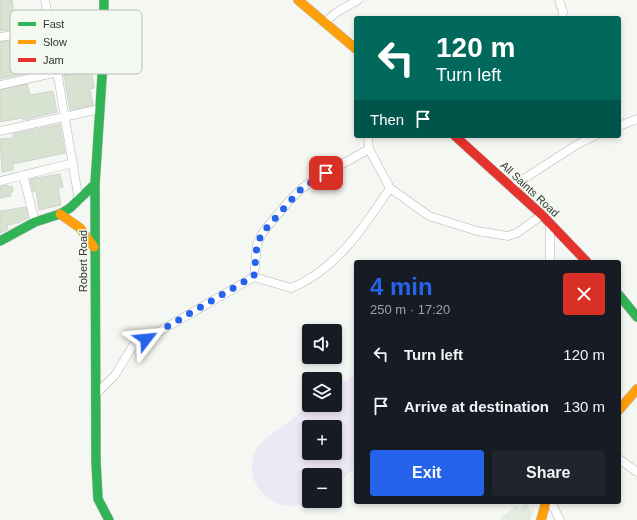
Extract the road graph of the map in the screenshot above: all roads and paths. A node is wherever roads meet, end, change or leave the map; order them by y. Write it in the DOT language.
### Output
graph roads {
  1 [pos="45,0"];
  2 [pos="104,0"];
  3 [pos="298,0"];
  4 [pos="358,0"];
  5 [pos="559,0"];
  6 [pos="47,10"];
  7 [pos="104,10"];
  8 [pos="562,16"];
  9 [pos="325,22"];
  10 [pos="10,35"];
  11 [pos="0,37"];
  12 [pos="354,46"];
  13 [pos="58,74"];
  14 [pos="102,74"];
  15 [pos="0,85"];
  16 [pos="100,109"];
  17 [pos="66,116"];
  18 [pos="637,119"];
  19 [pos="621,125"];
  20 [pos="0,130"];
  21 [pos="368,138"];
  22 [pos="457,138"];
  23 [pos="576,140"];
  24 [pos="370,149"];
  25 [pos="73,163"];
  26 [pos="23,175"];
  27 [pos="0,181"];
  28 [pos="95,184"];
  29 [pos="511,187"];
  30 [pos="390,188"];
  31 [pos="79,201"];
  32 [pos="60,214"];
  33 [pos="542,215"];
  34 [pos="35,222"];
  35 [pos="550,224"];
  36 [pos="0,241"];
  37 [pos="96,250"];
  38 [pos="550,260"];
  39 [pos="585,260"];
  40 [pos="254,276"];
  41 [pos="621,297"];
  42 [pos="637,317"];
  43 [pos="637,389"];
  44 [pos="96,394"];
  45 [pos="621,408"];
  46 [pos="621,460"];
  47 [pos="637,472"];
  48 [pos="545,504"];
  49 [pos="552,504"];
  50 [pos="109,520"];
  51 [pos="541,520"];
  52 [pos="560,520"];
  1 -- 6 [label="street"];
  2 -- 7 [label="street, Robert Road"];
  3 -- 9 [label="street"];
  4 -- 9 [label="street"];
  5 -- 8 [label="street"];
  9 -- 12 [label="street"];
  10 -- 11 [label="street"];
  13 -- 15 [label="street"];
  13 -- 17 [label="street"];
  14 -- 16 [label="street, Robert Road"];
  16 -- 17 [label="street"];
  16 -- 28 [label="street, Robert Road"];
  17 -- 20 [label="street"];
  17 -- 25 [label="street"];
  18 -- 19 [label="street"];
  21 -- 24 [label="street"];
  22 -- 29 [label="street, All Saints Road"];
  23 -- 29 [label="street"];
  24 -- 30 [label="street"];
  24 -- 40 [label="street"];
  25 -- 26 [label="street"];
  25 -- 31 [label="street"];
  26 -- 27 [label="street"];
  26 -- 34 [label="street"];
  28 -- 31 [label="street"];
  28 -- 37 [label="street, Robert Road"];
  29 -- 33 [label="street, All Saints Road"];
  30 -- 33 [label="street"];
  30 -- 40 [label="street"];
  31 -- 32 [label="street"];
  32 -- 34 [label="street"];
  32 -- 37 [label="street"];
  33 -- 35 [label="street, All Saints Road"];
  34 -- 36 [label="street"];
  35 -- 38 [label="street"];
  35 -- 39 [label="street, All Saints Road"];
  37 -- 44 [label="street, Robert Road"];
  40 -- 44 [label="street"];
  41 -- 42 [label="street"];
  43 -- 45 [label="street"];
  44 -- 50 [label="street, Robert Road"];
  46 -- 47 [label="street"];
  48 -- 51 [label="street"];
  49 -- 52 [label="street"];
}
